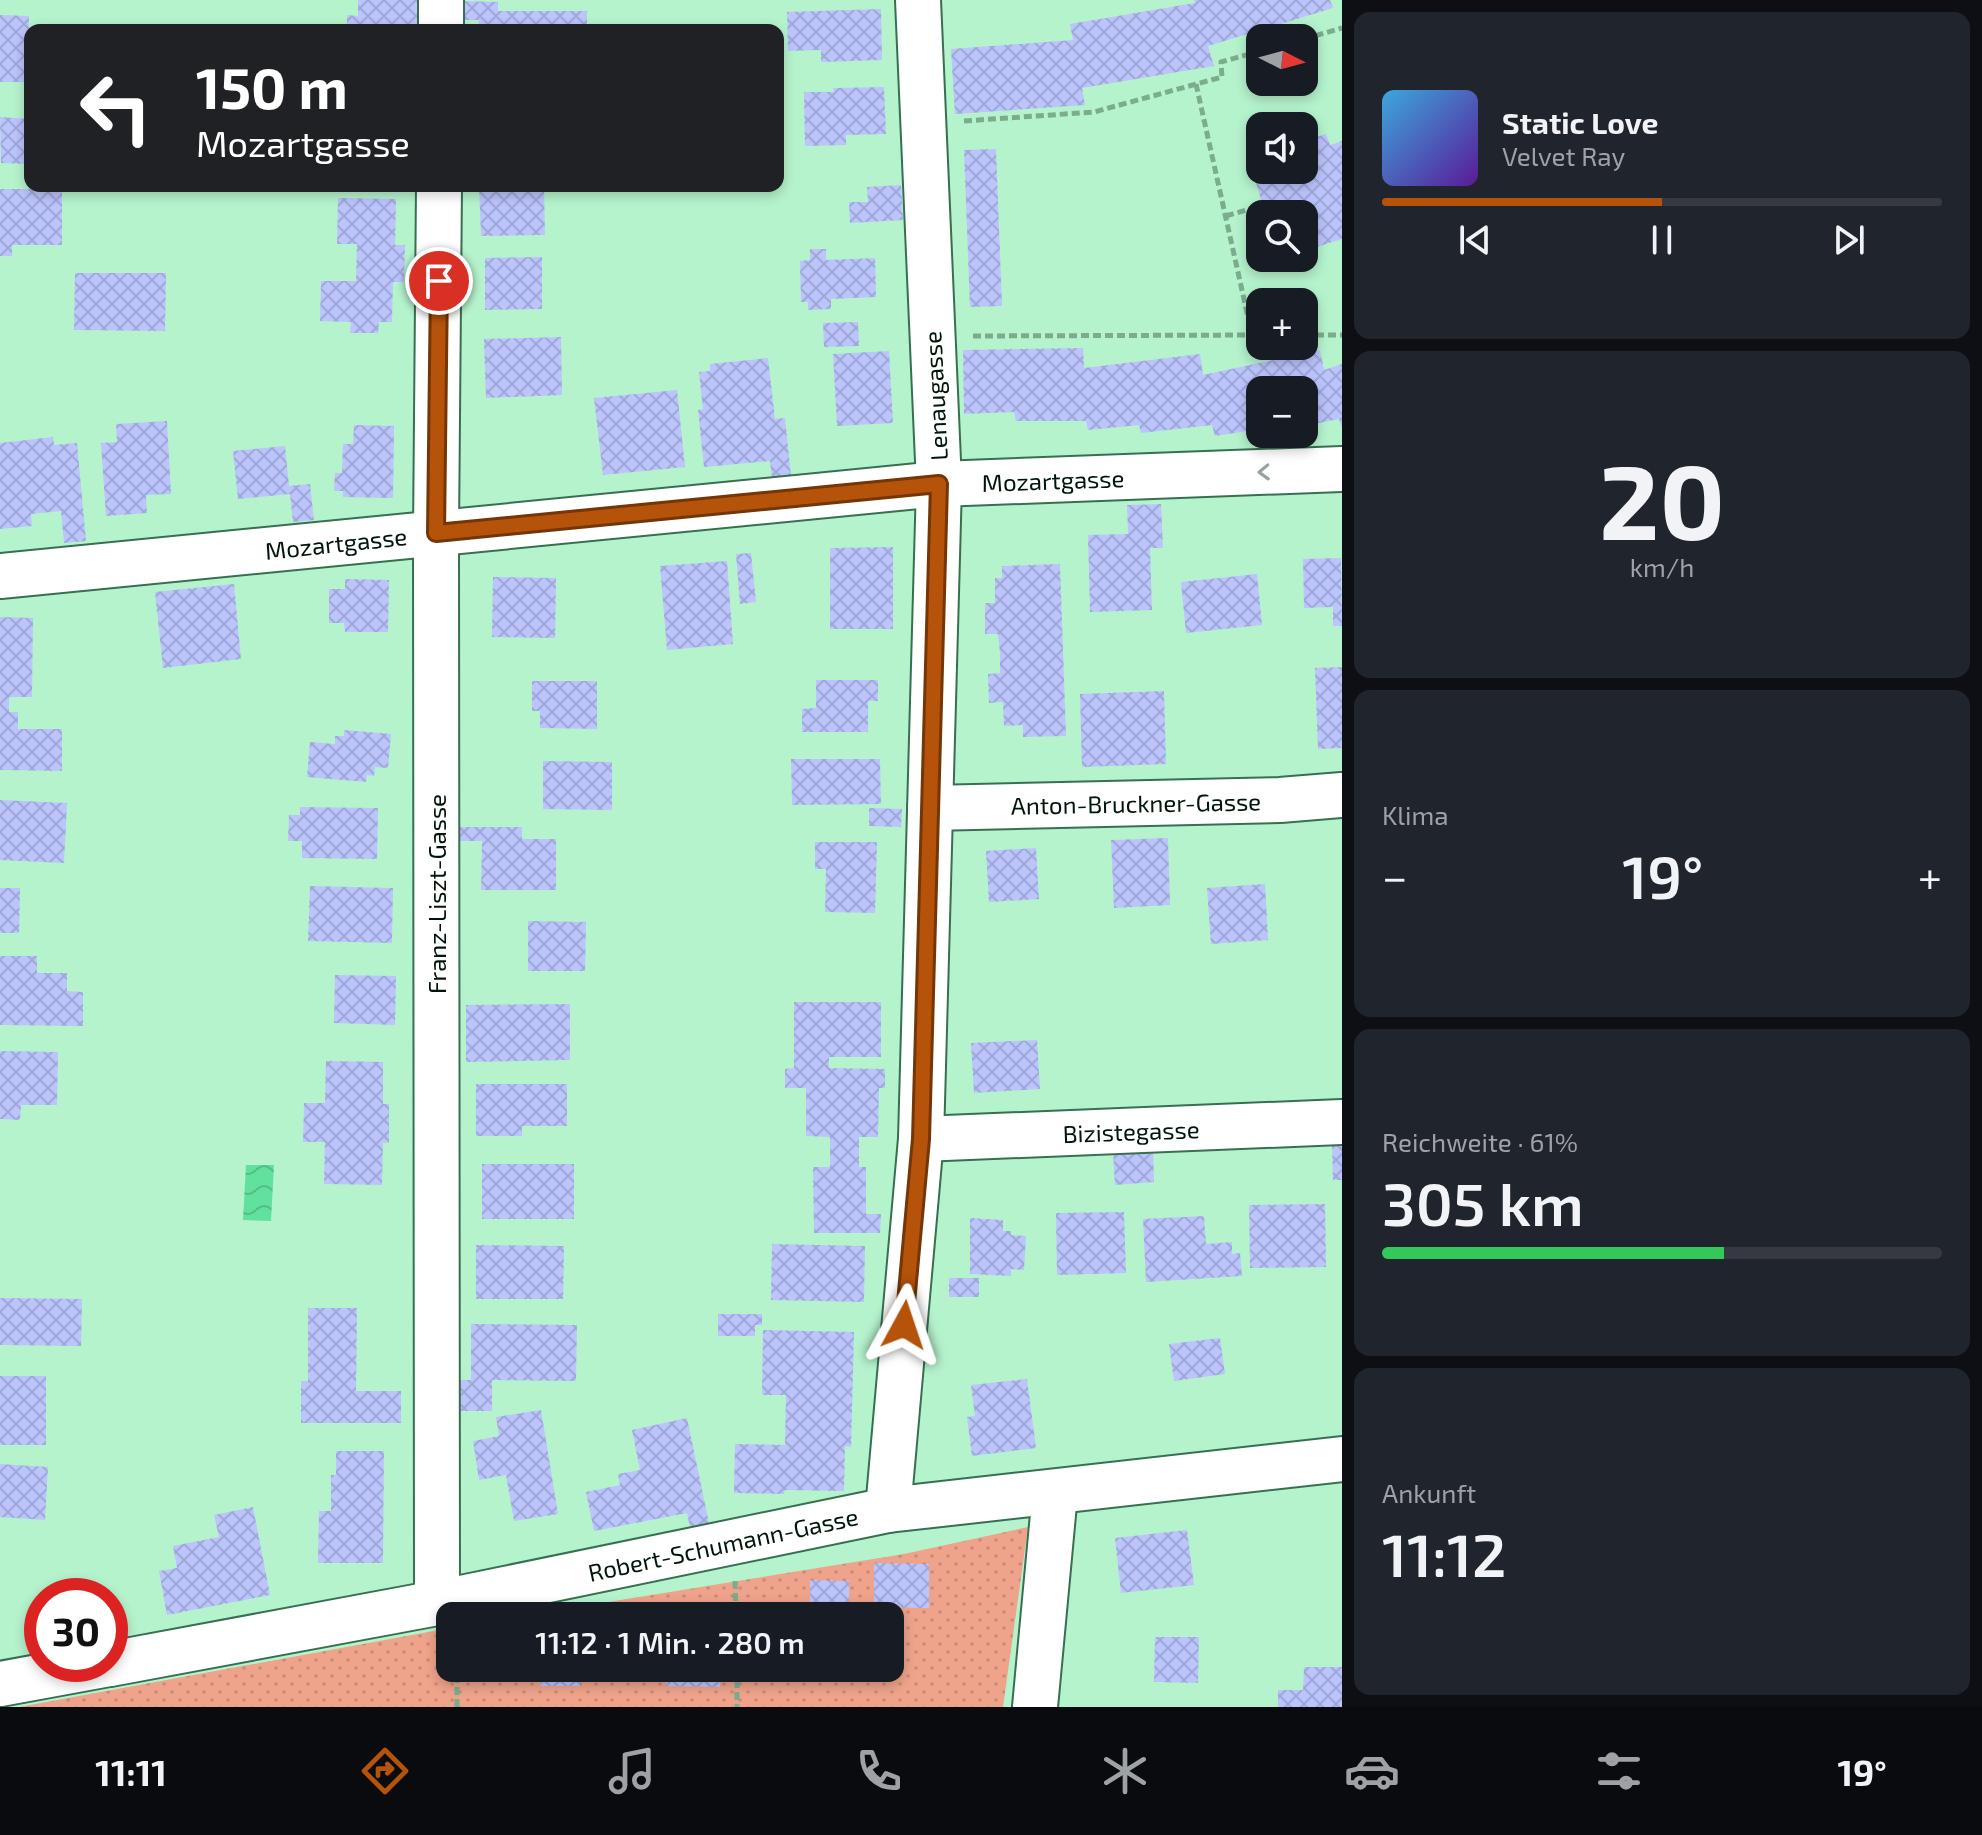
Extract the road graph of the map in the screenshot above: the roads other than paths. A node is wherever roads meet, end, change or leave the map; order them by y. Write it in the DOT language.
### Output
graph roads {
  1 [pos="441,0"];
  2 [pos="918,0"];
  3 [pos="441,24"];
  4 [pos="439,192"];
  5 [pos="1342,469"];
  6 [pos="939,484"];
  7 [pos="436,533"];
  8 [pos="0,576"];
  9 [pos="1342,795"];
  10 [pos="930,808"];
  11 [pos="1342,1122"];
  12 [pos="921,1139"];
  13 [pos="1342,1459"];
  14 [pos="1055,1493"];
  15 [pos="888,1510"];
  16 [pos="437,1602"];
  17 [pos="442,1602"];
  18 [pos="436,1603"];
  19 [pos="128,1661"];
  20 [pos="24,1680"];
  21 [pos="0,1684"];
  22 [pos="1035,1707"];
  1 -- 3 [label="street"];
  2 -- 6 [label="street, Lenaugasse"];
  4 -- 7 [label="street, Franz-Liszt-Gasse"];
  5 -- 6 [label="street, Mozartgasse, one-way"];
  6 -- 7 [label="street, Mozartgasse"];
  6 -- 10 [label="street, Lenaugasse"];
  7 -- 8 [label="street, Mozartgasse"];
  7 -- 16 [label="street, Franz-Liszt-Gasse"];
  9 -- 10 [label="street, Anton-Bruckner-Gasse"];
  10 -- 12 [label="street, Lenaugasse"];
  11 -- 12 [label="street, Bizistegasse"];
  12 -- 15 [label="street, Lenaugasse"];
  13 -- 14 [label="street, Robert-Schumann-Gasse"];
  14 -- 15 [label="street, Robert-Schumann-Gasse"];
  14 -- 22 [label="street"];
  15 -- 17 [label="street, Robert-Schumann-Gasse"];
  18 -- 19 [label="street, Robert-Schumann-Gasse"];
  20 -- 21 [label="street, Robert-Schumann-Gasse"];
}
